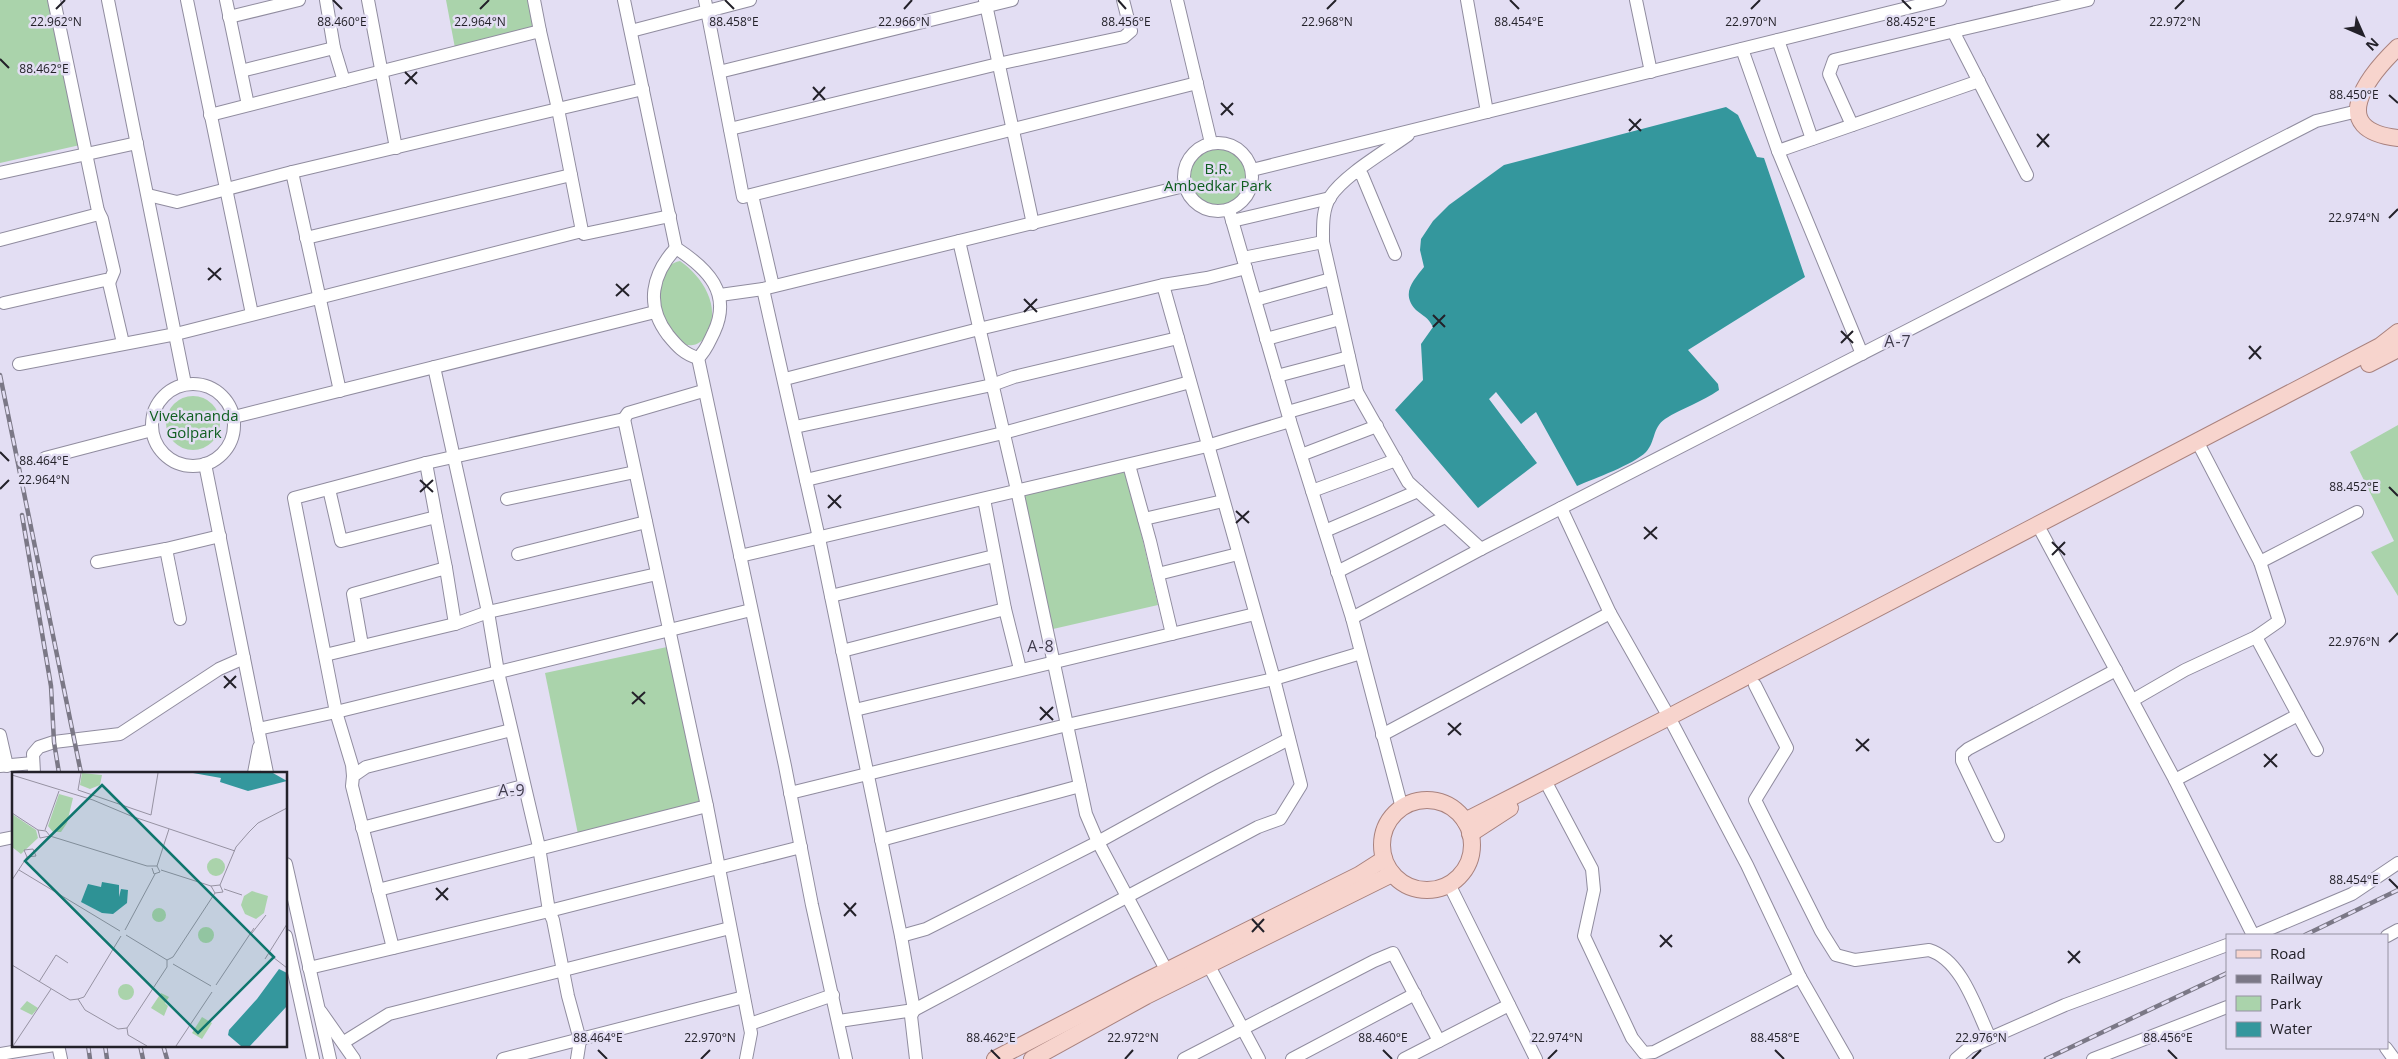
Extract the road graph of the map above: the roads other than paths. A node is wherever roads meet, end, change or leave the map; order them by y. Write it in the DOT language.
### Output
graph roads {
  1 [pos="54,0"];
  2 [pos="108,0"];
  3 [pos="187,0"];
  4 [pos="226,0"];
  5 [pos="299,0"];
  6 [pos="326,0"];
  7 [pos="368,0"];
  8 [pos="534,0"];
  9 [pos="624,0"];
  10 [pos="750,0"];
  11 [pos="1012,0"];
  12 [pos="1123,0"];
  13 [pos="1177,0"];
  14 [pos="1467,0"];
  15 [pos="1636,0"];
  16 [pos="1940,0"];
  17 [pos="2088,0"];
  18 [pos="985,3"];
  19 [pos="706,6"];
  20 [pos="229,18"];
  21 [pos="1959,30"];
  22 [pos="540,31"];
  23 [pos="630,31"];
  24 [pos="1778,40"];
  25 [pos="2397,47"];
  26 [pos="334,48"];
  27 [pos="1742,49"];
  28 [pos="998,64"];
  29 [pos="241,71"];
  30 [pos="381,72"];
  31 [pos="719,72"];
  32 [pos="1651,72"];
  33 [pos="344,81"];
  34 [pos="1979,81"];
  35 [pos="1197,83"];
  36 [pos="643,89"];
  37 [pos="248,105"];
  38 [pos="558,109"];
  39 [pos="2358,111"];
  40 [pos="1487,112"];
  41 [pos="210,115"];
  42 [pos="1852,125"];
  43 [pos="730,129"];
  44 [pos="1013,130"];
  45 [pos="1415,130"];
  46 [pos="2398,138"];
  47 [pos="1812,139"];
  48 [pos="138,143"];
  49 [pos="1211,143"];
  50 [pos="396,148"];
  51 [pos="1778,151"];
  52 [pos="87,154"];
  53 [pos="1252,170"];
  54 [pos="292,172"];
  55 [pos="1356,172"];
  56 [pos="0,173"];
  57 [pos="2027,175"];
  58 [pos="571,176"];
  59 [pos="1184,186"];
  60 [pos="226,190"];
  61 [pos="148,195"];
  62 [pos="752,195"];
  63 [pos="1330,198"];
  64 [pos="98,211"];
  65 [pos="1230,215"];
  66 [pos="670,216"];
  67 [pos="1033,224"];
  68 [pos="582,231"];
  69 [pos="306,238"];
  70 [pos="0,240"];
  71 [pos="959,242"];
  72 [pos="1322,242"];
  73 [pos="676,248"];
  74 [pos="1395,254"];
  75 [pos="1244,263"];
  76 [pos="1331,279"];
  77 [pos="110,284"];
  78 [pos="1163,285"];
  79 [pos="768,287"];
  80 [pos="720,295"];
  81 [pos="319,298"];
  82 [pos="1255,300"];
  83 [pos="4,303"];
  84 [pos="656,312"];
  85 [pos="252,314"];
  86 [pos="1340,319"];
  87 [pos="979,328"];
  88 [pos="2398,332"];
  89 [pos="176,334"];
  90 [pos="1178,338"];
  91 [pos="1266,339"];
  92 [pos="123,344"];
  93 [pos="2398,349"];
  94 [pos="1862,354"];
  95 [pos="1349,357"];
  96 [pos="698,358"];
  97 [pos="19,364"];
  98 [pos="434,367"];
  99 [pos="1278,376"];
  100 [pos="785,379"];
  101 [pos="1190,382"];
  102 [pos="184,384"];
  103 [pos="992,385"];
  104 [pos="340,391"];
  105 [pos="703,391"];
  106 [pos="1357,392"];
  107 [pos="234,417"];
  108 [pos="1289,417"];
  109 [pos="624,419"];
  110 [pos="1376,426"];
  111 [pos="795,427"];
  112 [pos="152,430"];
  113 [pos="1003,432"];
  114 [pos="1207,446"];
  115 [pos="2200,446"];
  116 [pos="1301,454"];
  117 [pos="455,457"];
  118 [pos="45,458"];
  119 [pos="1396,460"];
  120 [pos="426,463"];
  121 [pos="205,464"];
  122 [pos="1129,464"];
  123 [pos="635,472"];
  124 [pos="806,480"];
  125 [pos="329,489"];
  126 [pos="1017,490"];
  127 [pos="1312,491"];
  128 [pos="1418,491"];
  129 [pos="507,499"];
  130 [pos="984,499"];
  131 [pos="1223,501"];
  132 [pos="1561,508"];
  133 [pos="2357,512"];
  134 [pos="436,516"];
  135 [pos="1445,516"];
  136 [pos="1144,519"];
  137 [pos="646,522"];
  138 [pos="1324,531"];
  139 [pos="2042,533"];
  140 [pos="220,536"];
  141 [pos="819,538"];
  142 [pos="166,549"];
  143 [pos="1481,549"];
  144 [pos="518,554"];
  145 [pos="1238,554"];
  146 [pos="740,556"];
  147 [pos="994,556"];
  148 [pos="97,562"];
  149 [pos="2260,562"];
  150 [pos="446,568"];
  151 [pos="1337,572"];
  152 [pos="657,574"];
  153 [pos="1158,574"];
  154 [pos="831,596"];
  155 [pos="1005,609"];
  156 [pos="751,610"];
  157 [pos="488,612"];
  158 [pos="1610,613"];
  159 [pos="1255,614"];
  160 [pos="1352,618"];
  161 [pos="180,619"];
  162 [pos="455,624"];
  163 [pos="669,630"];
  164 [pos="1172,634"];
  165 [pos="2256,637"];
  166 [pos="362,645"];
  167 [pos="842,651"];
  168 [pos="1361,653"];
  169 [pos="325,655"];
  170 [pos="244,658"];
  171 [pos="1054,661"];
  172 [pos="1020,669"];
  173 [pos="2116,670"];
  174 [pos="498,672"];
  175 [pos="1274,679"];
  176 [pos="1755,685"];
  177 [pos="2133,700"];
  178 [pos="854,710"];
  179 [pos="336,712"];
  180 [pos="2298,716"];
  181 [pos="1670,721"];
  182 [pos="1067,725"];
  183 [pos="511,730"];
  184 [pos="259,734"];
  185 [pos="0,735"];
  186 [pos="1382,735"];
  187 [pos="1289,739"];
  188 [pos="2317,750"];
  189 [pos="3,766"];
  190 [pos="34,768"];
  191 [pos="254,772"];
  192 [pos="267,772"];
  193 [pos="868,774"];
  194 [pos="353,776"];
  195 [pos="2175,780"];
  196 [pos="523,786"];
  197 [pos="1080,786"];
  198 [pos="1549,788"];
  199 [pos="790,794"];
  200 [pos="707,806"];
  201 [pos="1402,808"];
  202 [pos="1467,827"];
  203 [pos="362,828"];
  204 [pos="1998,836"];
  205 [pos="881,840"];
  206 [pos="1098,842"];
  207 [pos="538,847"];
  208 [pos="800,847"];
  209 [pos="1384,859"];
  210 [pos="2398,863"];
  211 [pos="718,868"];
  212 [pos="288,873"];
  213 [pos="1392,874"];
  214 [pos="1449,884"];
  215 [pos="378,890"];
  216 [pos="1127,897"];
  217 [pos="548,911"];
  218 [pos="730,928"];
  219 [pos="2253,934"];
  220 [pos="2256,934"];
  221 [pos="901,936"];
  222 [pos="288,945"];
  223 [pos="2226,945"];
  224 [pos="393,948"];
  225 [pos="1209,966"];
  226 [pos="310,968"];
  227 [pos="563,969"];
  228 [pos="1170,977"];
  229 [pos="1800,977"];
  230 [pos="1414,994"];
  231 [pos="833,995"];
  232 [pos="744,997"];
  233 [pos="1509,1005"];
  234 [pos="2226,1007"];
  235 [pos="318,1008"];
  236 [pos="914,1010"];
  237 [pos="839,1021"];
  238 [pos="750,1024"];
  239 [pos="1243,1028"];
  240 [pos="1990,1038"];
  241 [pos="580,1040"];
  242 [pos="1439,1041"];
  243 [pos="344,1042"];
  244 [pos="48,1046"];
  245 [pos="58,1046"];
  246 [pos="0,1054"];
  247 [pos="1051,1054"];
  248 [pos="61,1059"];
  249 [pos="313,1059"];
  250 [pos="330,1059"];
  251 [pos="354,1059"];
  252 [pos="503,1059"];
  253 [pos="577,1059"];
  254 [pos="746,1059"];
  255 [pos="846,1059"];
  256 [pos="916,1059"];
  257 [pos="995,1059"];
  258 [pos="1032,1059"];
  259 [pos="1184,1059"];
  260 [pos="1259,1059"];
  261 [pos="1292,1059"];
  262 [pos="1404,1059"];
  263 [pos="1536,1059"];
  264 [pos="1847,1059"];
  265 [pos="1956,1059"];
  266 [pos="2093,1059"];
  1 -- 52 [label="street"];
  2 -- 48 [label="street"];
  3 -- 41 [label="street"];
  4 -- 20 [label="street"];
  5 -- 20 [label="street"];
  6 -- 26 [label="street"];
  7 -- 30 [label="street"];
  8 -- 22 [label="street"];
  9 -- 23 [label="street"];
  10 -- 19 [label="street"];
  11 -- 18 [label="street"];
  12 -- 28 [label="street"];
  13 -- 35 [label="street"];
  14 -- 40 [label="street"];
  15 -- 32 [label="street"];
  16 -- 24 [label="street"];
  17 -- 21 [label="street"];
  18 -- 28 [label="street"];
  18 -- 31 [label="street"];
  19 -- 23 [label="street"];
  19 -- 31 [label="street"];
  20 -- 29 [label="street"];
  21 -- 34 [label="street"];
  21 -- 42 [label="street"];
  22 -- 30 [label="street"];
  22 -- 38 [label="street"];
  23 -- 36 [label="street"];
  24 -- 27 [label="street"];
  24 -- 47 [label="street"];
  25 -- 39 [label="main road"];
  26 -- 29 [label="street"];
  26 -- 33 [label="street"];
  27 -- 32 [label="street"];
  27 -- 51 [label="street"];
  28 -- 43 [label="street"];
  28 -- 44 [label="street"];
  29 -- 37 [label="street"];
  30 -- 33 [label="street"];
  30 -- 50 [label="street"];
  31 -- 43 [label="street"];
  32 -- 40 [label="street"];
  33 -- 37 [label="street"];
  34 -- 42 [label="street"];
  34 -- 57 [label="street"];
  35 -- 44 [label="street"];
  35 -- 49 [label="street"];
  36 -- 38 [label="street"];
  36 -- 66 [label="street"];
  37 -- 41 [label="street"];
  38 -- 50 [label="street"];
  38 -- 58 [label="street"];
  39 -- 46 [label="main road"];
  39 -- 94 [label="street"];
  40 -- 45 [label="street"];
  41 -- 60 [label="street"];
  42 -- 47 [label="street"];
  43 -- 62 [label="street"];
  44 -- 62 [label="street"];
  44 -- 67 [label="street"];
  45 -- 53 [label="street"];
  45 -- 55 [label="street"];
  47 -- 51 [label="street"];
  48 -- 52 [label="street"];
  48 -- 61 [label="street"];
  49 -- 53 [label="street"];
  49 -- 59 [label="street"];
  50 -- 54 [label="street"];
  51 -- 94 [label="street"];
  52 -- 56 [label="street"];
  52 -- 64 [label="street"];
  53 -- 65 [label="street"];
  54 -- 60 [label="street"];
  54 -- 69 [label="street"];
  55 -- 63 [label="street"];
  55 -- 74 [label="street"];
  58 -- 68 [label="street"];
  58 -- 69 [label="street"];
  59 -- 65 [label="street"];
  59 -- 67 [label="street"];
  60 -- 61 [label="street"];
  60 -- 85 [label="street"];
  61 -- 89 [label="street"];
  62 -- 79 [label="street"];
  63 -- 65 [label="street"];
  63 -- 72 [label="street"];
  64 -- 70 [label="street"];
  64 -- 77 [label="street"];
  65 -- 75 [label="street"];
  66 -- 68 [label="street"];
  66 -- 73 [label="street"];
  67 -- 71 [label="street"];
  68 -- 81 [label="street"];
  69 -- 81 [label="street"];
  71 -- 79 [label="street"];
  71 -- 87 [label="street"];
  72 -- 75 [label="street"];
  72 -- 76 [label="street"];
  73 -- 80 [label="street"];
  73 -- 84 [label="street"];
  75 -- 78 [label="street"];
  75 -- 82 [label="street"];
  76 -- 82 [label="street"];
  76 -- 86 [label="street"];
  77 -- 83 [label="street"];
  77 -- 92 [label="street"];
  78 -- 87 [label="street"];
  78 -- 90 [label="street"];
  79 -- 80 [label="street"];
  79 -- 100 [label="street"];
  80 -- 96 [label="street"];
  81 -- 85 [label="street"];
  81 -- 104 [label="street"];
  82 -- 91 [label="street"];
  84 -- 96 [label="street"];
  84 -- 98 [label="street"];
  85 -- 89 [label="street"];
  86 -- 91 [label="street"];
  86 -- 95 [label="street"];
  87 -- 100 [label="street"];
  87 -- 103 [label="street"];
  88 -- 115 [label="main road"];
  89 -- 92 [label="street"];
  89 -- 102 [label="street"];
  90 -- 101 [label="street"];
  90 -- 103 [label="street"];
  91 -- 99 [label="street"];
  92 -- 97 [label="street"];
  93 -- 115 [label="main road"];
  94 -- 132 [label="street"];
  95 -- 99 [label="street"];
  95 -- 106 [label="street"];
  96 -- 105 [label="street"];
  98 -- 104 [label="street"];
  98 -- 117 [label="street"];
  99 -- 108 [label="street"];
  100 -- 111 [label="street"];
  101 -- 113 [label="street"];
  101 -- 114 [label="street"];
  102 -- 107 [label="street"];
  102 -- 112 [label="street"];
  103 -- 111 [label="street"];
  103 -- 113 [label="street"];
  104 -- 107 [label="street"];
  105 -- 109 [label="street"];
  105 -- 146 [label="street"];
  106 -- 108 [label="street"];
  106 -- 110 [label="street"];
  107 -- 121 [label="street"];
  108 -- 114 [label="street"];
  108 -- 116 [label="street"];
  109 -- 117 [label="street"];
  109 -- 123 [label="street"];
  110 -- 116 [label="street"];
  110 -- 119 [label="street"];
  111 -- 124 [label="street"];
  112 -- 118 [label="street"];
  112 -- 121 [label="street"];
  113 -- 124 [label="street"];
  113 -- 126 [label="street"];
  114 -- 122 [label="street"];
  114 -- 131 [label="street"];
  115 -- 139 [label="main road"];
  115 -- 149 [label="street"];
  115 -- 181 [label="main road"];
  116 -- 127 [label="street"];
  117 -- 120 [label="street"];
  117 -- 157 [label="street"];
  119 -- 127 [label="street"];
  119 -- 128 [label="street"];
  120 -- 125 [label="street"];
  120 -- 134 [label="street"];
  121 -- 140 [label="street"];
  122 -- 126 [label="street"];
  122 -- 136 [label="street"];
  123 -- 129 [label="street"];
  123 -- 137 [label="street"];
  124 -- 141 [label="street"];
  125 -- 134 [label="street"];
  125 -- 169 [label="street"];
  126 -- 130 [label="street"];
  126 -- 171 [label="street"];
  127 -- 138 [label="street"];
  128 -- 135 [label="street"];
  128 -- 138 [label="street"];
  130 -- 141 [label="street"];
  130 -- 147 [label="street"];
  131 -- 136 [label="street"];
  131 -- 145 [label="street"];
  132 -- 143 [label="street"];
  132 -- 158 [label="street"];
  133 -- 149 [label="street"];
  134 -- 150 [label="street"];
  135 -- 143 [label="street"];
  135 -- 151 [label="street"];
  136 -- 153 [label="street"];
  137 -- 144 [label="street"];
  137 -- 152 [label="street"];
  138 -- 151 [label="street"];
  139 -- 173 [label="street"];
  139 -- 176 [label="main road"];
  140 -- 142 [label="street"];
  140 -- 170 [label="street"];
  141 -- 146 [label="street"];
  141 -- 154 [label="street"];
  142 -- 148 [label="street"];
  142 -- 161 [label="street"];
  143 -- 160 [label="street"];
  145 -- 153 [label="street"];
  145 -- 159 [label="street"];
  146 -- 156 [label="street"];
  147 -- 154 [label="street"];
  147 -- 155 [label="street"];
  149 -- 165 [label="street"];
  150 -- 162 [label="street"];
  150 -- 166 [label="street"];
  151 -- 160 [label="street"];
  152 -- 157 [label="street"];
  152 -- 163 [label="street"];
  153 -- 164 [label="street"];
  154 -- 167 [label="street"];
  155 -- 167 [label="street"];
  155 -- 172 [label="street"];
  156 -- 163 [label="street"];
  156 -- 199 [label="street"];
  157 -- 162 [label="street"];
  157 -- 174 [label="street"];
  158 -- 181 [label="street"];
  158 -- 186 [label="street"];
  159 -- 164 [label="street"];
  159 -- 175 [label="street"];
  160 -- 168 [label="street"];
  162 -- 166 [label="street"];
  163 -- 174 [label="street"];
  163 -- 200 [label="street"];
  164 -- 171 [label="street"];
  165 -- 177 [label="street"];
  165 -- 180 [label="street"];
  166 -- 169 [label="street"];
  167 -- 178 [label="street"];
  168 -- 175 [label="street"];
  168 -- 186 [label="street"];
  169 -- 179 [label="street"];
  170 -- 184 [label="street"];
  170 -- 190 [label="street"];
  171 -- 172 [label="street"];
  171 -- 182 [label="street"];
  172 -- 178 [label="street"];
  173 -- 177 [label="street"];
  173 -- 204 [label="street"];
  174 -- 179 [label="street"];
  174 -- 183 [label="street"];
  175 -- 182 [label="street"];
  175 -- 187 [label="street"];
  176 -- 181 [label="main road"];
  176 -- 240 [label="street"];
  177 -- 195 [label="street"];
  178 -- 193 [label="street"];
  179 -- 184 [label="street"];
  179 -- 194 [label="street"];
  180 -- 188 [label="street"];
  180 -- 195 [label="street"];
  181 -- 198 [label="main road"];
  181 -- 202 [label="main road"];
  181 -- 229 [label="street"];
  182 -- 193 [label="street"];
  182 -- 197 [label="street"];
  183 -- 194 [label="street"];
  183 -- 196 [label="street"];
  184 -- 191 [label="street"];
  184 -- 192 [label="street"];
  185 -- 189 [label="street"];
  186 -- 201 [label="street"];
  187 -- 206 [label="street"];
  187 -- 216 [label="street"];
  189 -- 190 [label="street"];
  193 -- 199 [label="street"];
  193 -- 205 [label="street"];
  194 -- 203 [label="street"];
  195 -- 219 [label="street"];
  196 -- 203 [label="street"];
  196 -- 207 [label="street"];
  197 -- 205 [label="street"];
  197 -- 206 [label="street"];
  198 -- 202 [label="main road"];
  198 -- 229 [label="street"];
  199 -- 208 [label="street"];
  200 -- 207 [label="street"];
  200 -- 211 [label="street"];
  201 -- 202 [label="main road"];
  201 -- 209 [label="main road"];
  202 -- 214 [label="main road"];
  203 -- 215 [label="street"];
  205 -- 221 [label="street"];
  206 -- 216 [label="street"];
  206 -- 221 [label="street"];
  207 -- 215 [label="street"];
  207 -- 217 [label="street"];
  208 -- 211 [label="street"];
  208 -- 231 [label="street"];
  209 -- 213 [label="main road"];
  209 -- 228 [label="main road"];
  210 -- 220 [label="street"];
  211 -- 217 [label="street"];
  211 -- 218 [label="street"];
  212 -- 226 [label="street"];
  213 -- 214 [label="main road"];
  213 -- 225 [label="main road"];
  214 -- 233 [label="street"];
  215 -- 224 [label="street"];
  216 -- 228 [label="street"];
  216 -- 236 [label="street"];
  217 -- 224 [label="street"];
  217 -- 227 [label="street"];
  218 -- 227 [label="street"];
  218 -- 232 [label="street"];
  221 -- 236 [label="street"];
  222 -- 249 [label="street"];
  223 -- 240 [label="street"];
  224 -- 226 [label="street"];
  225 -- 228 [label="main road"];
  225 -- 239 [label="street"];
  226 -- 235 [label="street"];
  227 -- 241 [label="street"];
  227 -- 243 [label="street"];
  228 -- 247 [label="main road"];
  228 -- 257 [label="main road"];
  229 -- 264 [label="street"];
  230 -- 239 [label="street"];
  230 -- 242 [label="street"];
  230 -- 261 [label="street"];
  231 -- 237 [label="street"];
  231 -- 238 [label="street"];
  232 -- 238 [label="street"];
  232 -- 241 [label="street"];
  233 -- 242 [label="street"];
  233 -- 263 [label="street"];
  234 -- 266 [label="street"];
  235 -- 243 [label="street"];
  235 -- 250 [label="street"];
  236 -- 237 [label="street"];
  236 -- 256 [label="street"];
  237 -- 255 [label="street"];
  238 -- 254 [label="street"];
  239 -- 259 [label="street"];
  239 -- 260 [label="street"];
  240 -- 265 [label="street"];
  241 -- 252 [label="street"];
  241 -- 253 [label="street"];
  242 -- 262 [label="street"];
  243 -- 251 [label="street"];
  244 -- 246 [label="street"];
  245 -- 248 [label="street"];
  247 -- 258 [label="main road"];
}
